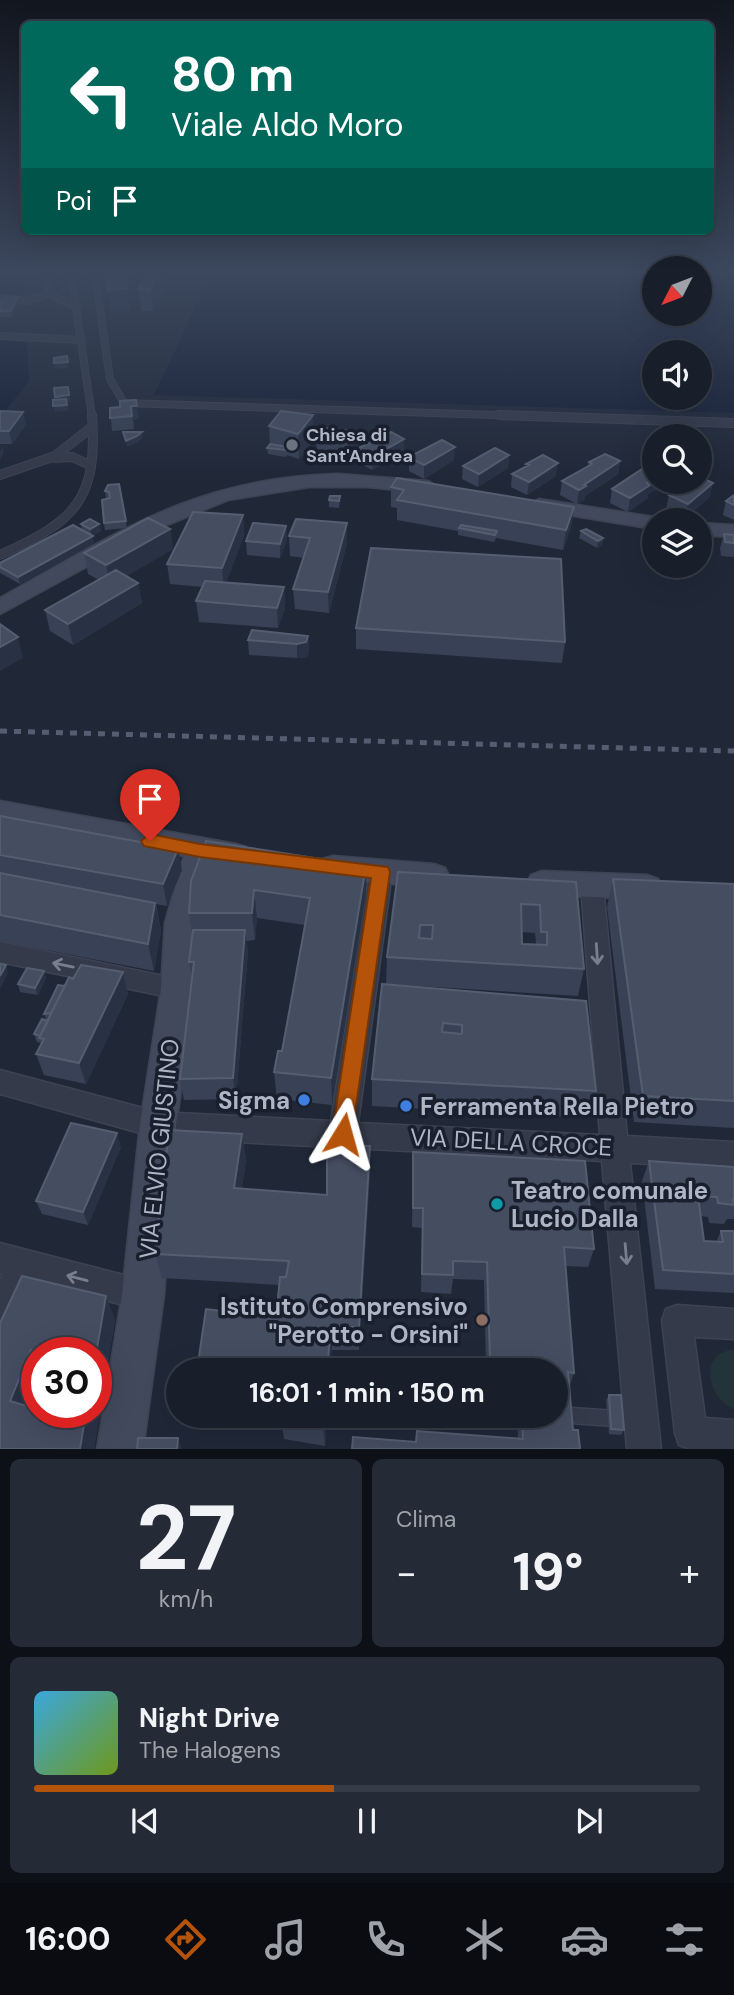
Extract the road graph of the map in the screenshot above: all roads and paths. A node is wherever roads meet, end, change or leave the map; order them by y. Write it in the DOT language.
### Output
graph roads {
  1 [pos="82,342"];
  2 [pos="105,342"];
  3 [pos="734,423"];
  4 [pos="92,427"];
  5 [pos="41,462"];
  6 [pos="90,465"];
  7 [pos="0,475"];
  8 [pos="451,491"];
  9 [pos="515,501"];
  10 [pos="642,521"];
  11 [pos="712,530"];
  12 [pos="734,531"];
  13 [pos="0,555"];
  14 [pos="0,607"];
  15 [pos="0,811"];
  16 [pos="200,851"];
  17 [pos="264,858"];
  18 [pos="303,863"];
  19 [pos="381,872"];
  20 [pos="458,877"];
  21 [pos="510,881"];
  22 [pos="592,886"];
  23 [pos="670,888"];
  24 [pos="0,952"];
  25 [pos="178,989"];
  26 [pos="363,990"];
  27 [pos="390,993"];
  28 [pos="0,1082"];
  29 [pos="158,1125"];
  30 [pos="343,1134"];
  31 [pos="616,1147"];
  32 [pos="734,1155"];
  33 [pos="12,1261"];
  34 [pos="143,1295"];
  35 [pos="0,1315"];
  36 [pos="734,1324"];
  37 [pos="568,1415"];
  38 [pos="623,1420"];
  39 [pos="734,1436"];
  40 [pos="120,1449"];
  41 [pos="644,1449"];
  1 -- 4 [label="lane"];
  2 -- 3 [label="lane"];
  4 -- 5 [label="lane"];
  4 -- 6 [label="lane"];
  5 -- 6 [label="lane"];
  5 -- 7 [label="lane"];
  6 -- 13 [label="lane"];
  8 -- 14 [label="street"];
  9 -- 10 [label="street"];
  11 -- 12 [label="street"];
  15 -- 16 [label="street"];
  16 -- 17 [label="street"];
  16 -- 25 [label="street, VIA ELVIO GIUSTINO"];
  18 -- 19 [label="street"];
  19 -- 20 [label="street"];
  19 -- 26 [label="street"];
  21 -- 22 [label="street"];
  22 -- 23 [label="street"];
  22 -- 31 [label="street, one-way"];
  25 -- 24 [label="street, one-way"];
  25 -- 29 [label="street, VIA ELVIO GIUSTINO"];
  26 -- 27 [label="street"];
  26 -- 30 [label="street"];
  28 -- 29 [label="street, VIA DELLA CROCE"];
  29 -- 30 [label="street, VIA DELLA CROCE"];
  29 -- 34 [label="street, VIA ELVIO GIUSTINO"];
  30 -- 31 [label="street, VIA DELLA CROCE"];
  31 -- 32 [label="street, VIA DELLA CROCE"];
  31 -- 38 [label="street, one-way"];
  34 -- 33 [label="street, one-way"];
  33 -- 35 [label="street"];
  34 -- 40 [label="street, VIA ELVIO GIUSTINO"];
  36 -- 39 [label="street"];
  37 -- 38 [label="lane"];
  38 -- 41 [label="street"];
}
